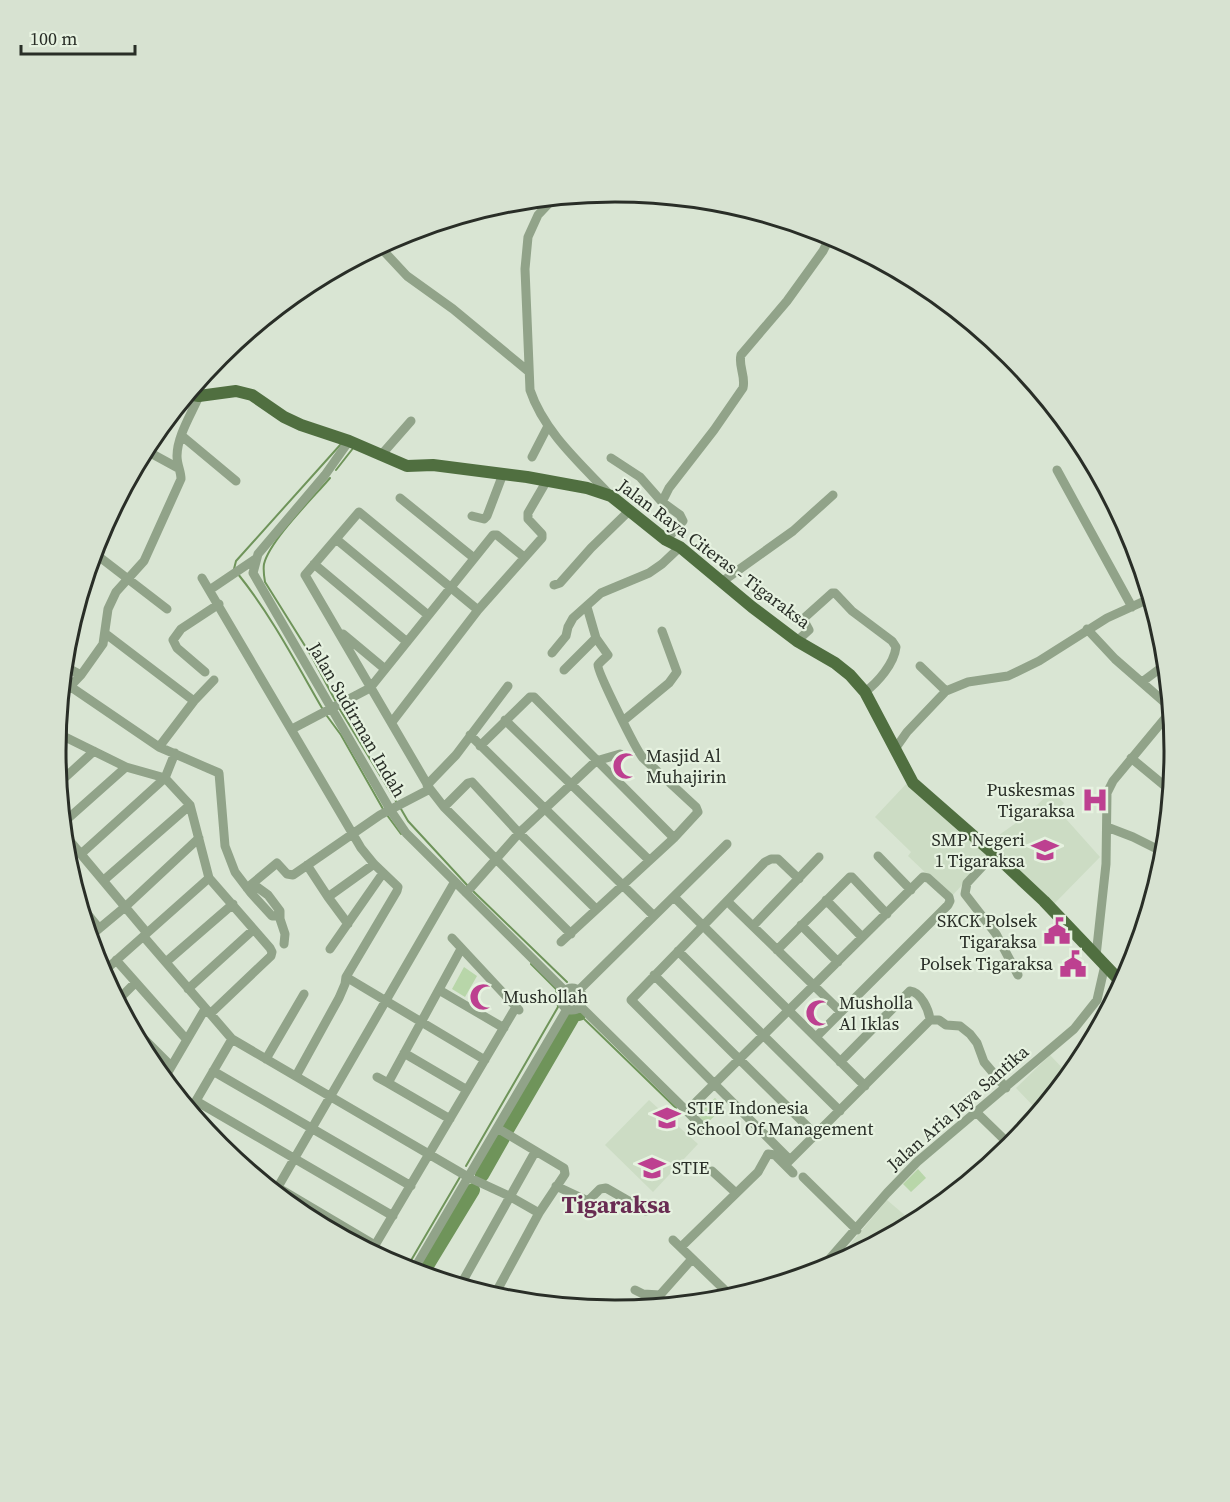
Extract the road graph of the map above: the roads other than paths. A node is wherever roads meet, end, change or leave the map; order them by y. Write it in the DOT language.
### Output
graph roads {
  1 [pos="545,207"];
  2 [pos="826,245"];
  3 [pos="385,253"];
  4 [pos="528,371"];
  5 [pos="197,395"];
  6 [pos="191,402"];
  7 [pos="411,421"];
  8 [pos="548,426"];
  9 [pos="182,436"];
  10 [pos="349,441"];
  11 [pos="382,454"];
  12 [pos="154,455"];
  13 [pos="532,457"];
  14 [pos="611,458"];
  15 [pos="178,468"];
  16 [pos="1057,470"];
  17 [pos="503,474"];
  18 [pos="236,481"];
  19 [pos="546,482"];
  20 [pos="833,495"];
  21 [pos="611,496"];
  22 [pos="400,498"];
  23 [pos="662,502"];
  24 [pos="630,510"];
  25 [pos="472,516"];
  26 [pos="336,539"];
  27 [pos="666,540"];
  28 [pos="680,547"];
  29 [pos="524,556"];
  30 [pos="101,558"];
  31 [pos="257,558"];
  32 [pos="474,558"];
  33 [pos="314,564"];
  34 [pos="129,578"];
  35 [pos="202,578"];
  36 [pos="723,581"];
  37 [pos="554,585"];
  38 [pos="211,589"];
  39 [pos="451,589"];
  40 [pos="1143,601"];
  41 [pos="219,604"];
  42 [pos="1131,607"];
  43 [pos="587,608"];
  44 [pos="167,609"];
  45 [pos="478,610"];
  46 [pos="428,615"];
  47 [pos="1088,629"];
  48 [pos="338,630"];
  49 [pos="662,631"];
  50 [pos="106,634"];
  51 [pos="596,638"];
  52 [pos="797,640"];
  53 [pos="407,642"];
  54 [pos="552,653"];
  55 [pos="920,666"];
  56 [pos="385,669"];
  57 [pos="72,670"];
  58 [pos="564,670"];
  59 [pos="1158,670"];
  60 [pos="205,672"];
  61 [pos="81,675"];
  62 [pos="214,680"];
  63 [pos="1142,682"];
  64 [pos="508,686"];
  65 [pos="70,687"];
  66 [pos="370,688"];
  67 [pos="946,691"];
  68 [pos="864,692"];
  69 [pos="194,701"];
  70 [pos="1161,701"];
  71 [pos="331,708"];
  72 [pos="1163,718"];
  73 [pos="506,720"];
  74 [pos="623,721"];
  75 [pos="392,722"];
  76 [pos="292,729"];
  77 [pos="470,735"];
  78 [pos="66,738"];
  79 [pos="480,746"];
  80 [pos="159,747"];
  81 [pos="895,749"];
  82 [pos="94,751"];
  83 [pos="175,753"];
  84 [pos="620,753"];
  85 [pos="1131,758"];
  86 [pos="596,761"];
  87 [pos="126,766"];
  88 [pos="67,776"];
  89 [pos="165,778"];
  90 [pos="571,784"];
  91 [pos="1163,784"];
  92 [pos="428,787"];
  93 [pos="190,805"];
  94 [pos="444,807"];
  95 [pos="545,809"];
  96 [pos="391,811"];
  97 [pos="70,816"];
  98 [pos="1107,827"];
  99 [pos="352,833"];
  100 [pos="519,833"];
  101 [pos="199,838"];
  102 [pos="674,838"];
  103 [pos="727,844"];
  104 [pos="75,845"];
  105 [pos="1155,848"];
  106 [pos="82,853"];
  107 [pos="994,854"];
  108 [pos="878,856"];
  109 [pos="819,857"];
  110 [pos="495,859"];
  111 [pos="649,860"];
  112 [pos="374,864"];
  113 [pos="307,865"];
  114 [pos="383,873"];
  115 [pos="209,878"];
  116 [pos="799,879"];
  117 [pos="104,880"];
  118 [pos="454,883"];
  119 [pos="622,885"];
  120 [pos="911,890"];
  121 [pos="249,891"];
  122 [pos="466,894"];
  123 [pos="328,897"];
  124 [pos="674,897"];
  125 [pos="826,900"];
  126 [pos="727,901"];
  127 [pos="233,904"];
  128 [pos="125,907"];
  129 [pos="596,909"];
  130 [pos="887,914"];
  131 [pos="654,916"];
  132 [pos="93,921"];
  133 [pos="348,924"];
  134 [pos="703,925"];
  135 [pos="801,925"];
  136 [pos="753,926"];
  137 [pos="99,928"];
  138 [pos="253,930"];
  139 [pos="96,931"];
  140 [pos="571,934"];
  141 [pos="145,935"];
  142 [pos="452,938"];
  143 [pos="862,938"];
  144 [pos="561,942"];
  145 [pos="284,944"];
  146 [pos="330,949"];
  147 [pos="461,949"];
  148 [pos="777,950"];
  149 [pos="678,951"];
  150 [pos="116,960"];
  151 [pos="1101,960"];
  152 [pos="166,962"];
  153 [pos="838,962"];
  154 [pos="110,966"];
  155 [pos="654,975"];
  156 [pos="1018,975"];
  157 [pos="346,976"];
  158 [pos="1115,976"];
  159 [pos="135,983"];
  160 [pos="814,986"];
  161 [pos="188,988"];
  162 [pos="439,990"];
  163 [pos="564,990"];
  164 [pos="579,990"];
  165 [pos="304,994"];
  166 [pos="123,995"];
  167 [pos="386,1001"];
  168 [pos="580,1006"];
  169 [pos="567,1009"];
  170 [pos="789,1010"];
  171 [pos="208,1011"];
  172 [pos="841,1012"];
  173 [pos="930,1020"];
  174 [pos="420,1021"];
  175 [pos="504,1028"];
  176 [pos="763,1035"];
  177 [pos="816,1037"];
  178 [pos="232,1039"];
  179 [pos="187,1040"];
  180 [pos="156,1051"];
  181 [pos="404,1053"];
  182 [pos="266,1059"];
  183 [pos="740,1059"];
  184 [pos="485,1060"];
  185 [pos="840,1062"];
  186 [pos="171,1066"];
  187 [pos="169,1070"];
  188 [pos="213,1071"];
  189 [pos="296,1076"];
  190 [pos="377,1077"];
  191 [pos="388,1083"];
  192 [pos="714,1084"];
  193 [pos="865,1086"];
  194 [pos="1006,1089"];
  195 [pos="467,1090"];
  196 [pos="331,1096"];
  197 [pos="196,1101"];
  198 [pos="194,1104"];
  199 [pos="687,1111"];
  200 [pos="840,1111"];
  201 [pos="976,1112"];
  202 [pos="450,1119"];
  203 [pos="312,1128"];
  204 [pos="497,1128"];
  205 [pos="708,1132"];
  206 [pos="816,1134"];
  207 [pos="1003,1139"];
  208 [pos="535,1152"];
  209 [pos="429,1154"];
  210 [pos="295,1158"];
  211 [pos="788,1162"];
  212 [pos="712,1171"];
  213 [pos="793,1173"];
  214 [pos="468,1177"];
  215 [pos="803,1177"];
  216 [pos="279,1185"];
  217 [pos="411,1186"];
  218 [pos="556,1186"];
  219 [pos="736,1193"];
  220 [pos="509,1196"];
  221 [pos="646,1211"];
  222 [pos="539,1213"];
  223 [pos="393,1216"];
  224 [pos="856,1230"];
  225 [pos="673,1240"];
  226 [pos="376,1245"];
  227 [pos="681,1247"];
  228 [pos="835,1254"];
  229 [pos="692,1259"];
  230 [pos="418,1263"];
  231 [pos="464,1278"];
  232 [pos="499,1287"];
  233 [pos="723,1289"];
  234 [pos="635,1290"];
  1 -- 4 [label="street"];
  2 -- 23 [label="street"];
  3 -- 4 [label="street"];
  4 -- 8 [label="street"];
  5 -- 10 [label="main road, Jalan Raya Citeras - Tigaraksa"];
  6 -- 9 [label="street"];
  7 -- 11 [label="street"];
  8 -- 13 [label="street"];
  8 -- 21 [label="street"];
  9 -- 15 [label="street"];
  9 -- 18 [label="street"];
  10 -- 11 [label="main road, Jalan Raya Citeras - Tigaraksa"];
  10 -- 31 [label="street"];
  11 -- 17 [label="main road, Jalan Raya Citeras - Tigaraksa"];
  12 -- 15 [label="street"];
  14 -- 23 [label="street"];
  15 -- 34 [label="street"];
  16 -- 42 [label="street"];
  17 -- 19 [label="main road, Jalan Raya Citeras - Tigaraksa"];
  17 -- 25 [label="street"];
  19 -- 21 [label="main road, Jalan Raya Citeras - Tigaraksa"];
  19 -- 29 [label="street"];
  20 -- 36 [label="street"];
  21 -- 24 [label="main road, Jalan Raya Citeras - Tigaraksa"];
  22 -- 32 [label="street"];
  23 -- 27 [label="street"];
  24 -- 27 [label="main road, Jalan Raya Citeras - Tigaraksa"];
  24 -- 37 [label="street"];
  26 -- 33 [label="street"];
  26 -- 39 [label="street"];
  26 -- 46 [label="street"];
  27 -- 28 [label="main road, Jalan Raya Citeras - Tigaraksa"];
  28 -- 36 [label="main road, Jalan Raya Citeras - Tigaraksa"];
  28 -- 43 [label="street"];
  29 -- 32 [label="street"];
  29 -- 45 [label="street"];
  30 -- 34 [label="street"];
  31 -- 38 [label="street"];
  31 -- 71 [label="street, Jalan Sudirman Indah"];
  32 -- 39 [label="street"];
  33 -- 48 [label="street"];
  33 -- 53 [label="street"];
  34 -- 44 [label="street"];
  34 -- 50 [label="street"];
  35 -- 38 [label="street"];
  36 -- 52 [label="main road, Jalan Raya Citeras - Tigaraksa"];
  38 -- 41 [label="street"];
  39 -- 45 [label="street"];
  39 -- 46 [label="street"];
  40 -- 42 [label="street"];
  41 -- 60 [label="street"];
  41 -- 76 [label="street"];
  42 -- 47 [label="street"];
  43 -- 51 [label="street"];
  43 -- 54 [label="street"];
  45 -- 75 [label="street"];
  46 -- 53 [label="street"];
  47 -- 63 [label="street"];
  47 -- 67 [label="street"];
  48 -- 56 [label="street"];
  48 -- 66 [label="street"];
  49 -- 74 [label="street"];
  50 -- 61 [label="street"];
  50 -- 69 [label="street"];
  51 -- 58 [label="street"];
  51 -- 74 [label="street"];
  52 -- 68 [label="main road, Jalan Raya Citeras - Tigaraksa"];
  52 -- 68 [label="street"];
  53 -- 56 [label="street"];
  55 -- 67 [label="street"];
  56 -- 66 [label="street"];
  57 -- 61 [label="street"];
  59 -- 63 [label="street"];
  61 -- 65 [label="street"];
  62 -- 69 [label="street"];
  63 -- 70 [label="street"];
  64 -- 77 [label="street"];
  65 -- 80 [label="street"];
  66 -- 71 [label="street"];
  66 -- 75 [label="street"];
  67 -- 81 [label="street"];
  68 -- 81 [label="main road, Jalan Raya Citeras - Tigaraksa"];
  69 -- 80 [label="street"];
  71 -- 76 [label="street"];
  71 -- 96 [label="street, Jalan Sudirman Indah"];
  72 -- 85 [label="street, Jalan Aria Jaya Santika"];
  73 -- 79 [label="street"];
  73 -- 86 [label="street"];
  73 -- 90 [label="street"];
  74 -- 102 [label="street"];
  75 -- 92 [label="street"];
  76 -- 99 [label="street"];
  77 -- 79 [label="street"];
  77 -- 92 [label="street"];
  78 -- 82 [label="street"];
  79 -- 95 [label="street"];
  80 -- 83 [label="street"];
  81 -- 107 [label="main road, Jalan Raya Citeras - Tigaraksa"];
  82 -- 87 [label="street"];
  82 -- 88 [label="street"];
  83 -- 89 [label="street"];
  83 -- 121 [label="street"];
  84 -- 86 [label="street"];
  85 -- 91 [label="street"];
  85 -- 98 [label="street, Jalan Aria Jaya Santika"];
  86 -- 90 [label="street"];
  86 -- 102 [label="street"];
  87 -- 89 [label="street"];
  87 -- 97 [label="street"];
  89 -- 93 [label="street"];
  89 -- 106 [label="street"];
  90 -- 95 [label="street"];
  90 -- 111 [label="street"];
  92 -- 94 [label="street"];
  92 -- 96 [label="street"];
  93 -- 101 [label="street"];
  93 -- 117 [label="street"];
  94 -- 100 [label="street"];
  94 -- 110 [label="street"];
  95 -- 100 [label="street"];
  95 -- 119 [label="street"];
  96 -- 99 [label="street"];
  96 -- 118 [label="street, Jalan Sudirman Indah"];
  98 -- 105 [label="street"];
  98 -- 151 [label="street, Jalan Aria Jaya Santika"];
  99 -- 112 [label="street"];
  99 -- 113 [label="street"];
  100 -- 110 [label="street"];
  100 -- 129 [label="street"];
  101 -- 115 [label="street"];
  101 -- 128 [label="street"];
  102 -- 111 [label="street"];
  103 -- 124 [label="street"];
  104 -- 106 [label="street"];
  106 -- 117 [label="street"];
  107 -- 151 [label="main road, Jalan Raya Citeras - Tigaraksa"];
  107 -- 156 [label="street"];
  108 -- 120 [label="street"];
  109 -- 116 [label="street"];
  110 -- 122 [label="street"];
  110 -- 140 [label="street"];
  111 -- 119 [label="street"];
  112 -- 114 [label="street"];
  112 -- 123 [label="street"];
  113 -- 121 [label="street"];
  113 -- 123 [label="street"];
  114 -- 133 [label="street"];
  114 -- 157 [label="street"];
  115 -- 127 [label="street"];
  115 -- 141 [label="street"];
  116 -- 126 [label="street"];
  116 -- 136 [label="street"];
  117 -- 128 [label="street"];
  118 -- 122 [label="street, Jalan Sudirman Indah"];
  118 -- 167 [label="street"];
  119 -- 129 [label="street"];
  119 -- 131 [label="street"];
  120 -- 130 [label="street"];
  120 -- 172 [label="street"];
  121 -- 145 [label="street"];
  122 -- 163 [label="street, Jalan Sudirman Indah"];
  123 -- 133 [label="street"];
  124 -- 131 [label="street"];
  124 -- 134 [label="street"];
  125 -- 130 [label="street"];
  125 -- 135 [label="street"];
  125 -- 143 [label="street"];
  126 -- 134 [label="street"];
  126 -- 136 [label="street"];
  127 -- 138 [label="street"];
  127 -- 152 [label="street"];
  128 -- 137 [label="street"];
  128 -- 141 [label="street"];
  129 -- 140 [label="street"];
  130 -- 143 [label="street"];
  131 -- 164 [label="street"];
  132 -- 137 [label="street"];
  133 -- 146 [label="street"];
  134 -- 149 [label="street"];
  134 -- 170 [label="street"];
  135 -- 148 [label="street"];
  135 -- 153 [label="street"];
  136 -- 148 [label="street"];
  137 -- 139 [label="street"];
  138 -- 161 [label="street"];
  138 -- 171 [label="street"];
  140 -- 144 [label="street"];
  141 -- 150 [label="street"];
  141 -- 152 [label="street"];
  142 -- 147 [label="street"];
  143 -- 153 [label="street"];
  147 -- 162 [label="street"];
  147 -- 175 [label="street"];
  148 -- 160 [label="street"];
  149 -- 155 [label="street"];
  149 -- 176 [label="street"];
  150 -- 154 [label="street"];
  150 -- 159 [label="street"];
  151 -- 158 [label="main road, Jalan Raya Citeras - Tigaraksa"];
  151 -- 194 [label="street, Jalan Aria Jaya Santika"];
  152 -- 161 [label="street"];
  153 -- 160 [label="street"];
  155 -- 183 [label="street"];
  155 -- 192 [label="street"];
  157 -- 167 [label="street"];
  157 -- 189 [label="street"];
  159 -- 166 [label="street"];
  159 -- 179 [label="street"];
  160 -- 170 [label="street"];
  160 -- 172 [label="street"];
  161 -- 171 [label="street"];
  162 -- 174 [label="street"];
  162 -- 175 [label="street"];
  163 -- 164 [label="street"];
  163 -- 169 [label="street"];
  164 -- 168 [label="street"];
  165 -- 182 [label="street"];
  167 -- 174 [label="street"];
  167 -- 196 [label="street"];
  168 -- 169 [label="street"];
  168 -- 199 [label="street"];
  169 -- 204 [label="street"];
  170 -- 176 [label="street"];
  170 -- 177 [label="street"];
  171 -- 178 [label="street"];
  171 -- 179 [label="street"];
  172 -- 177 [label="street"];
  173 -- 185 [label="street"];
  173 -- 193 [label="street"];
  173 -- 194 [label="street"];
  174 -- 181 [label="street"];
  174 -- 184 [label="street"];
  175 -- 184 [label="street"];
  176 -- 183 [label="street"];
  176 -- 200 [label="street"];
  177 -- 185 [label="street"];
  178 -- 182 [label="street"];
  178 -- 188 [label="street"];
  179 -- 186 [label="street"];
  180 -- 186 [label="street"];
  181 -- 191 [label="street"];
  181 -- 195 [label="street"];
  182 -- 189 [label="street"];
  183 -- 192 [label="street"];
  183 -- 206 [label="street"];
  184 -- 195 [label="street"];
  185 -- 193 [label="street"];
  186 -- 187 [label="street"];
  188 -- 197 [label="street"];
  188 -- 203 [label="street"];
  189 -- 196 [label="street"];
  190 -- 191 [label="street"];
  191 -- 202 [label="street"];
  192 -- 199 [label="street"];
  192 -- 211 [label="street"];
  193 -- 200 [label="street"];
  194 -- 201 [label="street, Jalan Aria Jaya Santika"];
  195 -- 202 [label="street"];
  196 -- 203 [label="street"];
  196 -- 209 [label="street"];
  197 -- 198 [label="street"];
  197 -- 210 [label="street"];
  199 -- 205 [label="street"];
  200 -- 206 [label="street"];
  201 -- 207 [label="street"];
  201 -- 224 [label="street, Jalan Aria Jaya Santika"];
  202 -- 209 [label="street"];
  203 -- 210 [label="street"];
  203 -- 217 [label="street"];
  204 -- 208 [label="street"];
  204 -- 214 [label="street"];
  206 -- 211 [label="street"];
  208 -- 218 [label="street"];
  208 -- 220 [label="street"];
  209 -- 214 [label="street"];
  209 -- 217 [label="street"];
  210 -- 216 [label="street"];
  210 -- 223 [label="street"];
  211 -- 213 [label="street"];
  211 -- 219 [label="street"];
  212 -- 219 [label="street"];
  214 -- 220 [label="street"];
  214 -- 230 [label="street"];
  215 -- 224 [label="street"];
  217 -- 223 [label="street"];
  218 -- 221 [label="street"];
  218 -- 222 [label="street"];
  219 -- 227 [label="street"];
  220 -- 222 [label="street"];
  220 -- 231 [label="street"];
  222 -- 232 [label="street"];
  223 -- 226 [label="street"];
  224 -- 228 [label="street, Jalan Aria Jaya Santika"];
  225 -- 227 [label="street"];
  227 -- 229 [label="street"];
  229 -- 233 [label="street"];
  229 -- 234 [label="street"];
}
